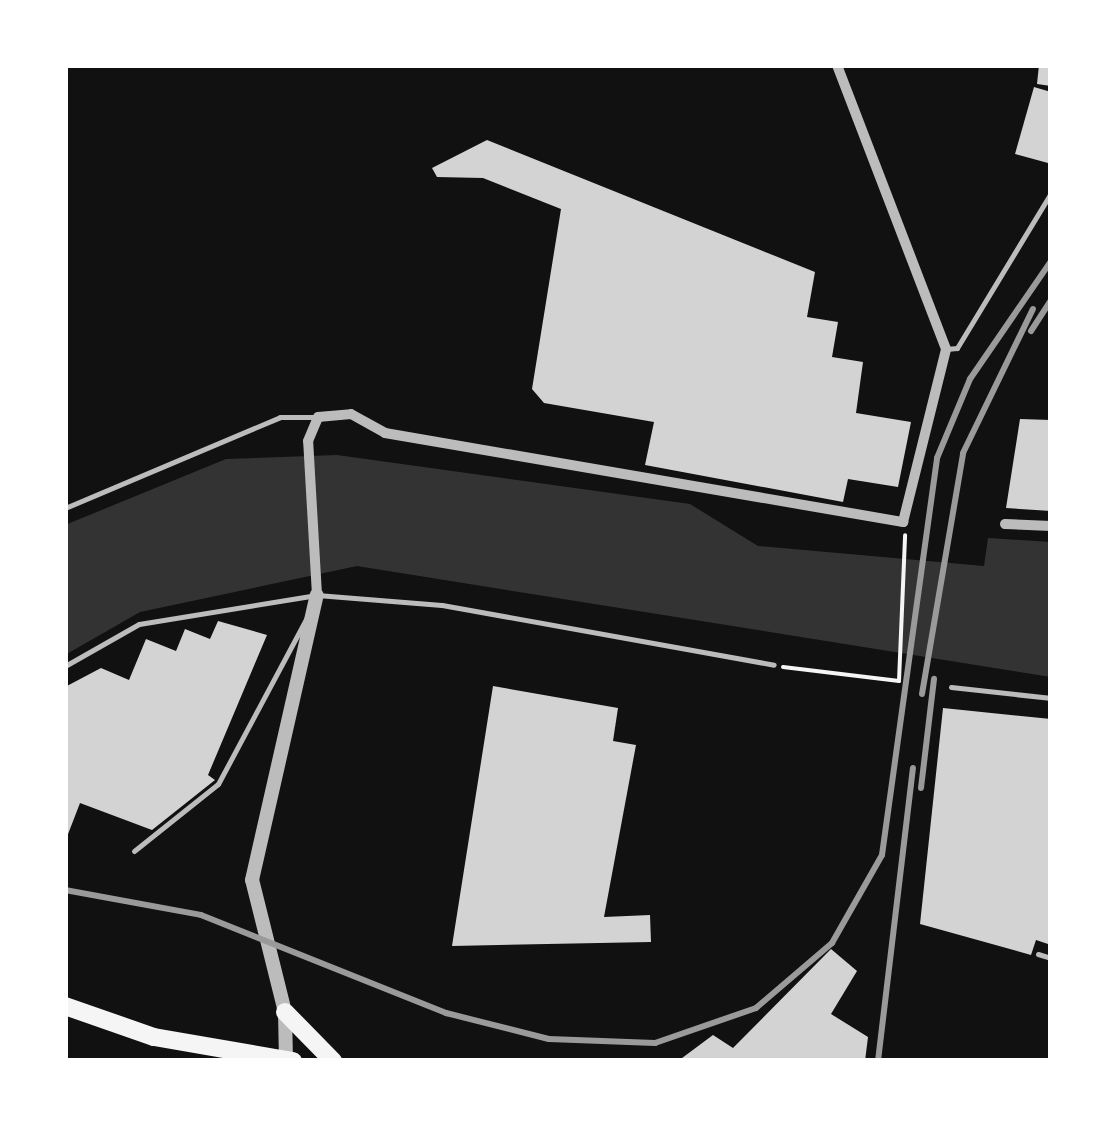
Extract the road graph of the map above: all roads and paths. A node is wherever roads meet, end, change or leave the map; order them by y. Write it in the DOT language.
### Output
graph roads {
  1 [pos="837,65"];
  2 [pos="1051,193"];
  3 [pos="946,349"];
  4 [pos="318,417"];
  5 [pos="65,508"];
  6 [pos="1005,524"];
  7 [pos="1051,526"];
  8 [pos="906,543"];
  9 [pos="317,590"];
  10 [pos="774,665"];
  11 [pos="65,666"];
  12 [pos="952,687"];
  13 [pos="1051,698"];
  14 [pos="134,851"];
  15 [pos="1038,954"];
  16 [pos="1051,958"];
  17 [pos="65,1006"];
  18 [pos="285,1012"];
  19 [pos="263,1058"];
  20 [pos="290,1060"];
  21 [pos="333,1061"];
  1 -- 3 [label="street"];
  2 -- 3 [label="lane"];
  3 -- 4 [label="street"];
  4 -- 5 [label="lane"];
  4 -- 9 [label="street"];
  6 -- 7 [label="street"];
  8 -- 10 [label="path"];
  9 -- 10 [label="lane"];
  9 -- 11 [label="lane"];
  9 -- 14 [label="lane"];
  9 -- 18 [label="street"];
  12 -- 13 [label="lane"];
  15 -- 16 [label="lane"];
  17 -- 19 [label="main road"];
  18 -- 20 [label="street"];
  18 -- 21 [label="main road"];
  19 -- 20 [label="main road"];
}
